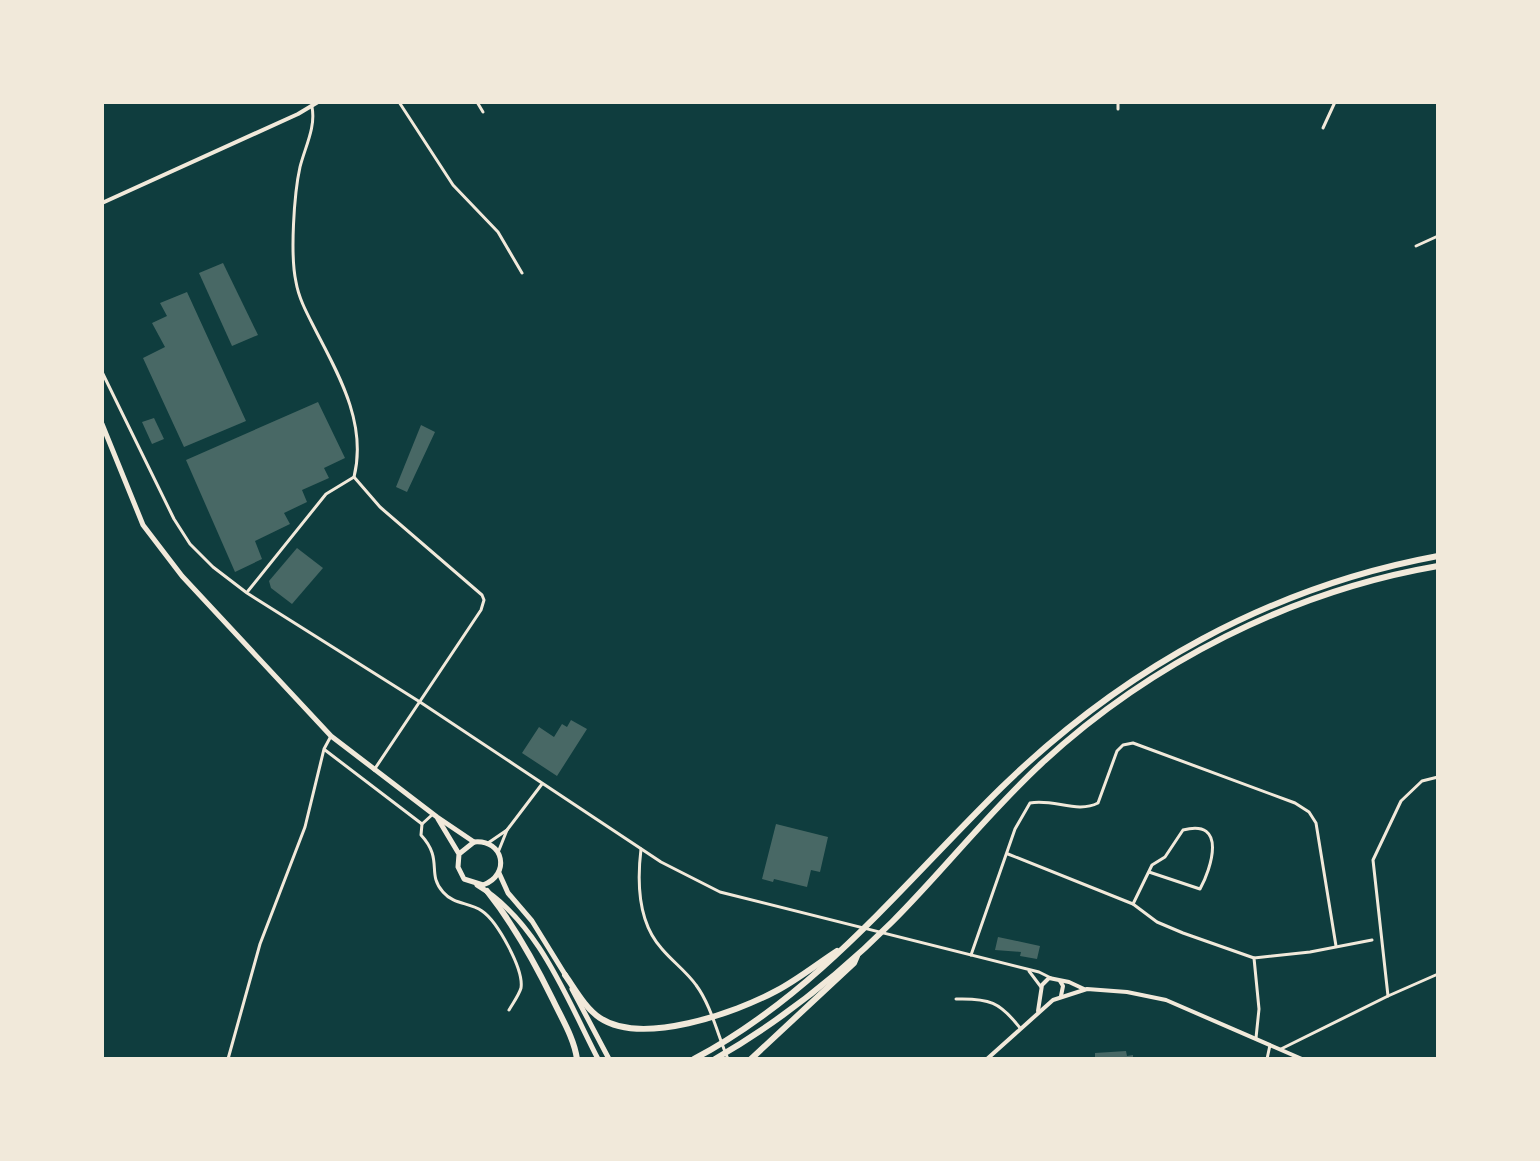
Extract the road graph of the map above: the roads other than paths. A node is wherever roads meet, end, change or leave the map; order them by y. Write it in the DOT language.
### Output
graph roads {
  1 [pos="318,102"];
  2 [pos="399,102"];
  3 [pos="477,102"];
  4 [pos="1118,102"];
  5 [pos="1335,102"];
  6 [pos="312,107"];
  7 [pos="1118,109"];
  8 [pos="483,112"];
  9 [pos="1323,128"];
  10 [pos="102,203"];
  11 [pos="1438,236"];
  12 [pos="1416,246"];
  13 [pos="522,273"];
  14 [pos="102,372"];
  15 [pos="102,424"];
  16 [pos="354,477"];
  17 [pos="1438,556"];
  18 [pos="1438,566"];
  19 [pos="247,593"];
  20 [pos="420,702"];
  21 [pos="331,736"];
  22 [pos="324,749"];
  23 [pos="374,770"];
  24 [pos="1438,777"];
  25 [pos="542,784"];
  26 [pos="435,816"];
  27 [pos="422,824"];
  28 [pos="507,830"];
  29 [pos="474,842"];
  30 [pos="488,843"];
  31 [pos="641,849"];
  32 [pos="498,852"];
  33 [pos="459,854"];
  34 [pos="1008,854"];
  35 [pos="1149,872"];
  36 [pos="499,873"];
  37 [pos="477,885"];
  38 [pos="487,891"];
  39 [pos="1133,904"];
  40 [pos="1372,940"];
  41 [pos="850,942"];
  42 [pos="1336,946"];
  43 [pos="859,953"];
  44 [pos="971,955"];
  45 [pos="1254,958"];
  46 [pos="1029,971"];
  47 [pos="1438,974"];
  48 [pos="565,975"];
  49 [pos="1051,978"];
  50 [pos="1059,980"];
  51 [pos="1041,988"];
  52 [pos="1084,989"];
  53 [pos="1042,994"];
  54 [pos="1061,996"];
  55 [pos="1388,996"];
  56 [pos="956,999"];
  57 [pos="1053,1000"];
  58 [pos="509,1010"];
  59 [pos="1037,1013"];
  60 [pos="1020,1028"];
  61 [pos="1256,1038"];
  62 [pos="1270,1045"];
  63 [pos="1281,1049"];
  64 [pos="228,1059"];
  65 [pos="577,1059"];
  66 [pos="598,1059"];
  67 [pos="609,1059"];
  68 [pos="694,1059"];
  69 [pos="715,1059"];
  70 [pos="728,1059"];
  71 [pos="751,1059"];
  72 [pos="987,1059"];
  73 [pos="1267,1059"];
  74 [pos="1302,1059"];
  1 -- 6 [label="street"];
  2 -- 13 [label="street"];
  3 -- 8 [label="street"];
  4 -- 7 [label="street"];
  5 -- 9 [label="street"];
  6 -- 10 [label="street"];
  6 -- 16 [label="street"];
  11 -- 12 [label="street"];
  14 -- 19 [label="street"];
  15 -- 21 [label="main road"];
  16 -- 19 [label="street"];
  16 -- 20 [label="street"];
  17 -- 41 [label="highway"];
  18 -- 43 [label="highway"];
  19 -- 20 [label="street"];
  20 -- 23 [label="street"];
  20 -- 25 [label="street"];
  21 -- 22 [label="street"];
  21 -- 23 [label="main road"];
  22 -- 27 [label="street"];
  22 -- 64 [label="street"];
  23 -- 26 [label="main road"];
  24 -- 55 [label="street"];
  25 -- 28 [label="street"];
  25 -- 31 [label="street"];
  26 -- 27 [label="street"];
  26 -- 29 [label="main road"];
  26 -- 33 [label="main road"];
  27 -- 58 [label="street"];
  28 -- 30 [label="street"];
  28 -- 32 [label="street"];
  29 -- 30 [label="main road"];
  29 -- 33 [label="main road"];
  30 -- 32 [label="main road"];
  31 -- 44 [label="street"];
  31 -- 70 [label="street"];
  32 -- 36 [label="main road"];
  33 -- 37 [label="main road"];
  34 -- 39 [label="street"];
  34 -- 42 [label="street"];
  34 -- 44 [label="street"];
  35 -- 35 [label="street"];
  35 -- 39 [label="street"];
  36 -- 37 [label="main road"];
  36 -- 48 [label="main road"];
  37 -- 38 [label="main road"];
  38 -- 65 [label="highway"];
  38 -- 66 [label="main road"];
  39 -- 45 [label="street"];
  40 -- 42 [label="street"];
  41 -- 48 [label="highway"];
  41 -- 68 [label="highway"];
  42 -- 45 [label="street"];
  43 -- 69 [label="highway"];
  43 -- 71 [label="highway"];
  44 -- 46 [label="street"];
  45 -- 61 [label="street"];
  46 -- 49 [label="street"];
  46 -- 51 [label="street"];
  47 -- 55 [label="street"];
  48 -- 67 [label="main road"];
  49 -- 50 [label="street"];
  49 -- 51 [label="street"];
  50 -- 52 [label="street"];
  50 -- 54 [label="street"];
  51 -- 53 [label="street"];
  52 -- 54 [label="street"];
  52 -- 61 [label="street"];
  53 -- 57 [label="street"];
  53 -- 59 [label="street"];
  54 -- 57 [label="street"];
  55 -- 63 [label="street"];
  56 -- 60 [label="street"];
  57 -- 59 [label="street"];
  59 -- 60 [label="street"];
  60 -- 72 [label="street"];
  61 -- 62 [label="street"];
  62 -- 63 [label="street"];
  62 -- 73 [label="street"];
  63 -- 74 [label="street"];
}
